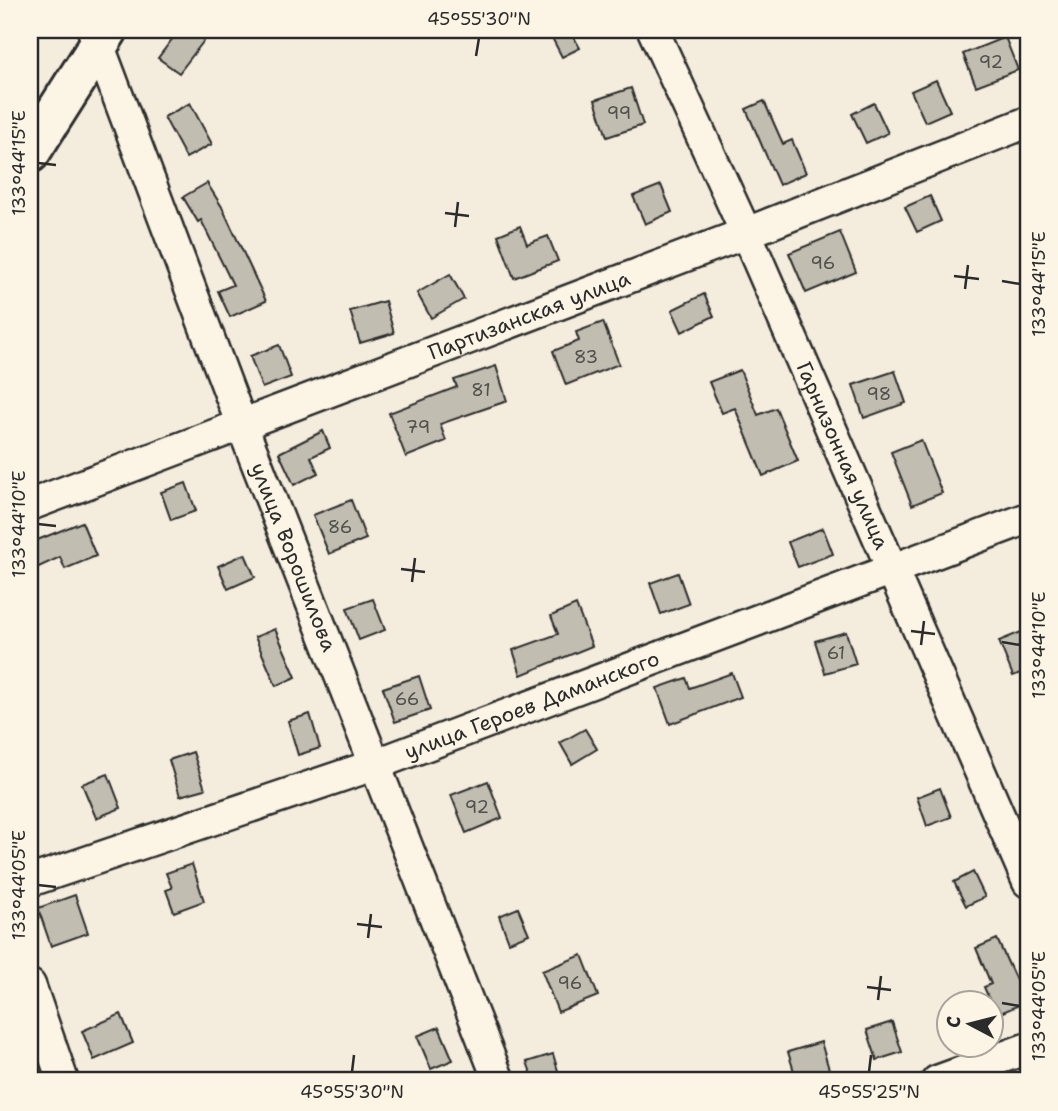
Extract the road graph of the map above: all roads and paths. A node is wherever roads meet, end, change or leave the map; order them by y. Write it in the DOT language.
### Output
graph roads {
  1 [pos="653,30"];
  2 [pos="100,34"];
  3 [pos="1028,122"];
  4 [pos="30,153"];
  5 [pos="746,233"];
  6 [pos="241,424"];
  7 [pos="30,505"];
  8 [pos="1028,518"];
  9 [pos="892,569"];
  10 [pos="374,765"];
  11 [pos="30,881"];
  12 [pos="1028,882"];
  13 [pos="30,985"];
  14 [pos="1028,1048"];
  15 [pos="63,1081"];
  16 [pos="499,1081"];
  17 [pos="937,1081"];
  1 -- 5 [label="street, Гарнизонная улица"];
  2 -- 4 [label="main road"];
  2 -- 6 [label="street, улица Ворошилова"];
  3 -- 5 [label="street, Партизанская улица"];
  5 -- 6 [label="street, Партизанская улица"];
  5 -- 9 [label="street, Гарнизонная улица"];
  6 -- 7 [label="street, Партизанская улица"];
  6 -- 10 [label="street, улица Ворошилова"];
  8 -- 9 [label="street, улица Героев Даманского"];
  9 -- 10 [label="street, улица Героев Даманского"];
  9 -- 12 [label="street, Гарнизонная улица"];
  10 -- 11 [label="street, улица Героев Даманского"];
  10 -- 16 [label="street, улица Ворошилова"];
  13 -- 15 [label="street"];
  14 -- 17 [label="street"];
}
